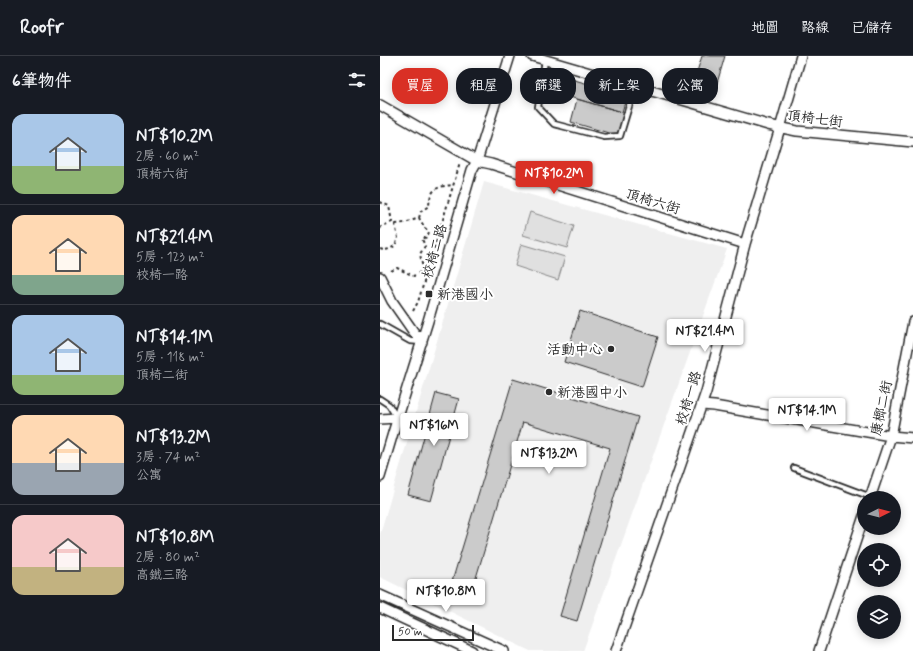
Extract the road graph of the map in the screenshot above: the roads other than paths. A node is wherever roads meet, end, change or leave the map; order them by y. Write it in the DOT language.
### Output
graph roads {
  1 [pos="510,56"];
  2 [pos="532,56"];
  3 [pos="801,56"];
  4 [pos="545,60"];
  5 [pos="584,71"];
  6 [pos="654,92"];
  7 [pos="630,104"];
  8 [pos="380,105"];
  9 [pos="780,128"];
  10 [pos="913,142"];
  11 [pos="477,161"];
  12 [pos="745,244"];
  13 [pos="380,277"];
  14 [pos="913,322"];
  15 [pos="380,324"];
  16 [pos="422,342"];
  17 [pos="380,399"];
  18 [pos="702,405"];
  19 [pos="397,418"];
  20 [pos="380,420"];
  21 [pos="891,436"];
  22 [pos="913,438"];
  23 [pos="794,468"];
  24 [pos="380,476"];
  25 [pos="872,491"];
  26 [pos="857,492"];
  27 [pos="858,535"];
  28 [pos="380,595"];
  29 [pos="380,608"];
  30 [pos="490,648"];
  31 [pos="472,651"];
  32 [pos="504,651"];
  33 [pos="616,651"];
  34 [pos="819,651"];
  1 -- 11 [label="street, 校椅二路"];
  2 -- 4 [label="street, 頂椅七街"];
  3 -- 9 [label="street, 校椅一路"];
  4 -- 5 [label="street, 頂椅七街"];
  4 -- 7 [label="lane"];
  6 -- 9 [label="street, 頂椅七街"];
  8 -- 11 [label="street, 頂椅六街"];
  9 -- 10 [label="street, 頂椅七街"];
  9 -- 12 [label="street, 校椅一路"];
  11 -- 12 [label="street, 頂椅六街"];
  11 -- 16 [label="street, 校椅二路"];
  12 -- 18 [label="street, 校椅一路"];
  13 -- 16 [label="street"];
  14 -- 21 [label="street, 康榔二街"];
  15 -- 16 [label="lane"];
  16 -- 19 [label="street, 校椅二路"];
  17 -- 19 [label="lane"];
  18 -- 21 [label="street"];
  18 -- 33 [label="street, 校椅一路"];
  19 -- 20 [label="street"];
  19 -- 24 [label="street, 校椅二路"];
  21 -- 22 [label="street"];
  21 -- 25 [label="street, 康榔二街"];
  23 -- 26 [label="lane"];
  27 -- 34 [label="street"];
  28 -- 30 [label="street"];
  29 -- 31 [label="street"];
  30 -- 32 [label="street"];
}
